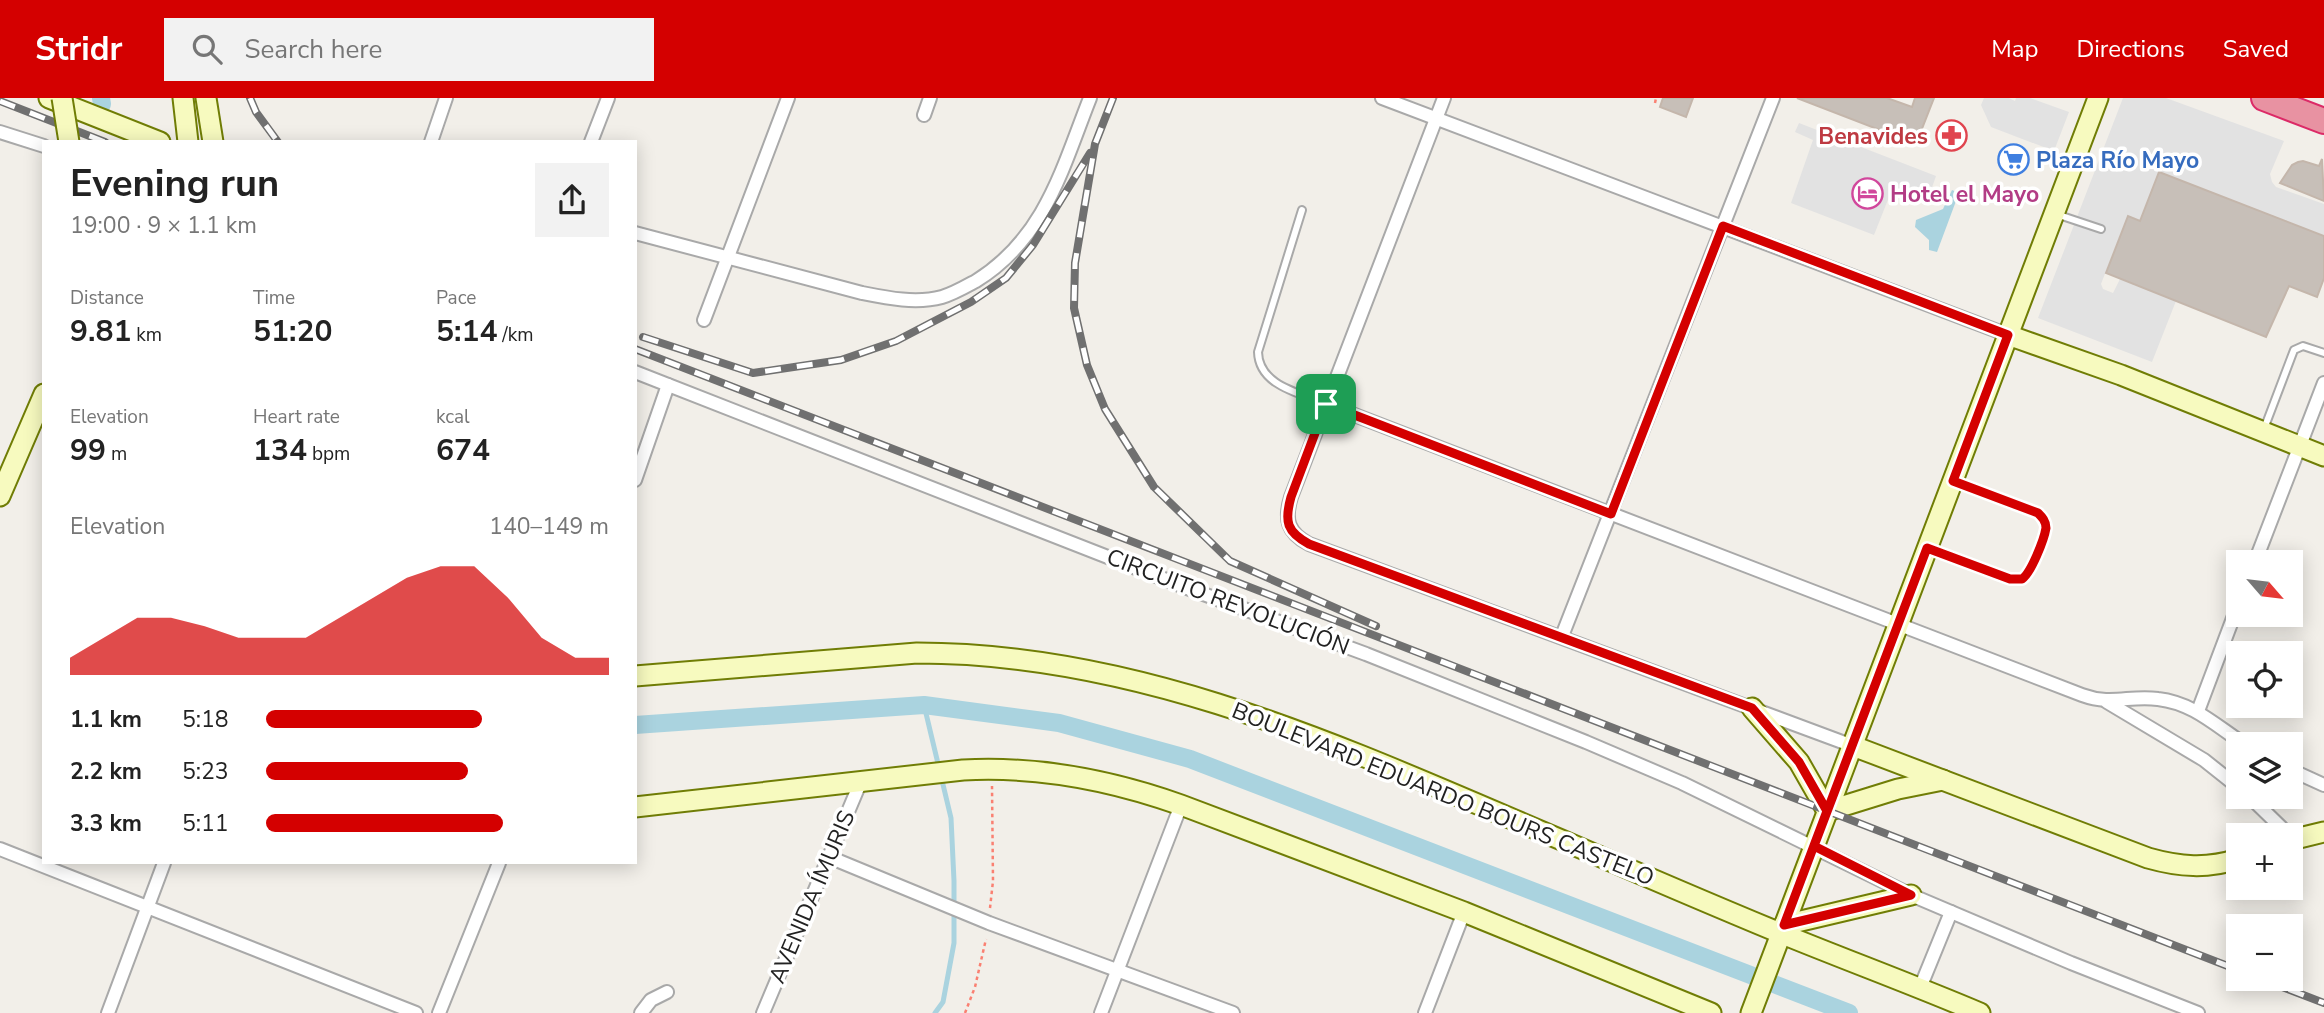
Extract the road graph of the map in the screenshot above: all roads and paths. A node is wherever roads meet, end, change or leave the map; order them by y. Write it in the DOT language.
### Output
graph roads {
  1 [pos="49,98"];
  2 [pos="62,98"];
  3 [pos="183,98"];
  4 [pos="206,98"];
  5 [pos="446,98"];
  6 [pos="608,98"];
  7 [pos="788,98"];
  8 [pos="930,98"];
  9 [pos="1090,98"];
  10 [pos="1382,98"];
  11 [pos="1444,98"];
  12 [pos="1656,98"];
  13 [pos="1773,98"];
  14 [pos="2098,98"];
  15 [pos="2264,98"];
  16 [pos="1655,103"];
  17 [pos="923,116"];
  18 [pos="1436,118"];
  19 [pos="2324,121"];
  20 [pos="0,132"];
  21 [pos="69,140"];
  22 [pos="155,140"];
  23 [pos="188,140"];
  24 [pos="213,140"];
  25 [pos="432,140"];
  26 [pos="591,140"];
  27 [pos="42,145"];
  28 [pos="1302,210"];
  29 [pos="2054,213"];
  30 [pos="1723,226"];
  31 [pos="2101,229"];
  32 [pos="637,234"];
  33 [pos="726,257"];
  34 [pos="704,320"];
  35 [pos="2008,335"];
  36 [pos="2324,353"];
  37 [pos="637,373"];
  38 [pos="2324,383"];
  39 [pos="668,385"];
  40 [pos="42,399"];
  41 [pos="1326,404"];
  42 [pos="2263,432"];
  43 [pos="2300,446"];
  44 [pos="2324,456"];
  45 [pos="637,474"];
  46 [pos="1953,481"];
  47 [pos="0,496"];
  48 [pos="1611,514"];
  49 [pos="1927,548"];
  50 [pos="2260,550"];
  51 [pos="1898,626"];
  52 [pos="2230,627"];
  53 [pos="1563,636"];
  54 [pos="637,676"];
  55 [pos="2107,702"];
  56 [pos="1752,708"];
  57 [pos="2198,711"];
  58 [pos="2227,732"];
  59 [pos="1853,746"];
  60 [pos="992,769"];
  61 [pos="2303,775"];
  62 [pos="2226,777"];
  63 [pos="1943,780"];
  64 [pos="861,781"];
  65 [pos="2324,785"];
  66 [pos="1181,805"];
  67 [pos="637,807"];
  68 [pos="2262,809"];
  69 [pos="1827,811"];
  70 [pos="2276,823"];
  71 [pos="2324,832"];
  72 [pos="2303,836"];
  73 [pos="1814,846"];
  74 [pos="0,849"];
  75 [pos="829,857"];
  76 [pos="2226,863"];
  77 [pos="164,864"];
  78 [pos="499,864"];
  79 [pos="1911,895"];
  80 [pos="148,906"];
  81 [pos="1464,912"];
  82 [pos="1951,912"];
  83 [pos="989,923"];
  84 [pos="1780,937"];
  85 [pos="1118,971"];
  86 [pos="1920,988"];
  87 [pos="667,992"];
  88 [pos="108,1013"];
  89 [pos="416,1013"];
  90 [pos="439,1013"];
  91 [pos="641,1013"];
  92 [pos="763,1013"];
  93 [pos="965,1013"];
  94 [pos="1101,1013"];
  95 [pos="1233,1013"];
  96 [pos="1425,1013"];
  97 [pos="1712,1013"];
  98 [pos="1751,1013"];
  99 [pos="1980,1013"];
  100 [pos="2198,1013"];
  1 -- 22 [label="main road"];
  2 -- 21 [label="main road, bridge"];
  3 -- 23 [label="main road"];
  4 -- 24 [label="main road"];
  5 -- 25 [label="street"];
  6 -- 26 [label="street"];
  7 -- 33 [label="street"];
  8 -- 17 [label="street"];
  9 -- 33 [label="street"];
  10 -- 18 [label="street"];
  11 -- 18 [label="street"];
  12 -- 16 [label="path"];
  13 -- 30 [label="street"];
  14 -- 29 [label="main road"];
  15 -- 19 [label="highway"];
  18 -- 30 [label="street"];
  18 -- 41 [label="street"];
  20 -- 27 [label="street"];
  28 -- 41 [label="lane"];
  29 -- 31 [label="lane"];
  29 -- 35 [label="main road"];
  30 -- 35 [label="street"];
  30 -- 48 [label="street"];
  32 -- 33 [label="street"];
  33 -- 34 [label="street"];
  35 -- 42 [label="main road"];
  35 -- 46 [label="main road"];
  36 -- 42 [label="lane"];
  37 -- 39 [label="street, CIRCUITO REVOLUCIÓN"];
  38 -- 43 [label="street"];
  39 -- 45 [label="street"];
  39 -- 73 [label="street, CIRCUITO REVOLUCIÓN"];
  40 -- 47 [label="main road"];
  41 -- 48 [label="street"];
  41 -- 53 [label="street"];
  42 -- 43 [label="main road"];
  43 -- 44 [label="main road"];
  43 -- 50 [label="street"];
  46 -- 49 [label="main road"];
  46 -- 49 [label="lane"];
  48 -- 51 [label="street"];
  48 -- 53 [label="street"];
  49 -- 51 [label="main road"];
  51 -- 55 [label="street"];
  51 -- 59 [label="main road"];
  52 -- 57 [label="street"];
  53 -- 56 [label="street"];
  54 -- 84 [label="main road, BOULEVARD EDUARDO BOURS CASTELO"];
  55 -- 57 [label="street"];
  55 -- 62 [label="street"];
  56 -- 59 [label="street"];
  56 -- 69 [label="main road"];
  57 -- 58 [label="street"];
  59 -- 63 [label="main road"];
  59 -- 69 [label="main road"];
  60 -- 64 [label="main road"];
  60 -- 66 [label="main road"];
  60 -- 83 [label="path"];
  61 -- 65 [label="street"];
  63 -- 69 [label="main road"];
  63 -- 76 [label="main road"];
  64 -- 67 [label="main road"];
  64 -- 75 [label="street, AVENIDA ÍMURIS"];
  66 -- 81 [label="main road"];
  66 -- 85 [label="street"];
  68 -- 70 [label="street"];
  69 -- 73 [label="main road"];
  71 -- 72 [label="main road"];
  73 -- 79 [label="street, CIRCUITO REVOLUCIÓN"];
  73 -- 84 [label="main road"];
  74 -- 80 [label="street"];
  75 -- 83 [label="street"];
  75 -- 92 [label="street, AVENIDA ÍMURIS"];
  77 -- 80 [label="street"];
  78 -- 90 [label="street"];
  79 -- 82 [label="street, CIRCUITO REVOLUCIÓN"];
  79 -- 84 [label="main road"];
  80 -- 88 [label="street"];
  80 -- 89 [label="street"];
  81 -- 96 [label="street"];
  81 -- 97 [label="main road"];
  82 -- 86 [label="street"];
  82 -- 100 [label="street, CIRCUITO REVOLUCIÓN"];
  83 -- 85 [label="street"];
  83 -- 93 [label="path"];
  84 -- 86 [label="main road, BOULEVARD EDUARDO BOURS CASTELO"];
  84 -- 98 [label="main road"];
  85 -- 94 [label="street"];
  85 -- 95 [label="street"];
  86 -- 99 [label="main road, BOULEVARD EDUARDO BOURS CASTELO"];
  87 -- 91 [label="street"];
}
